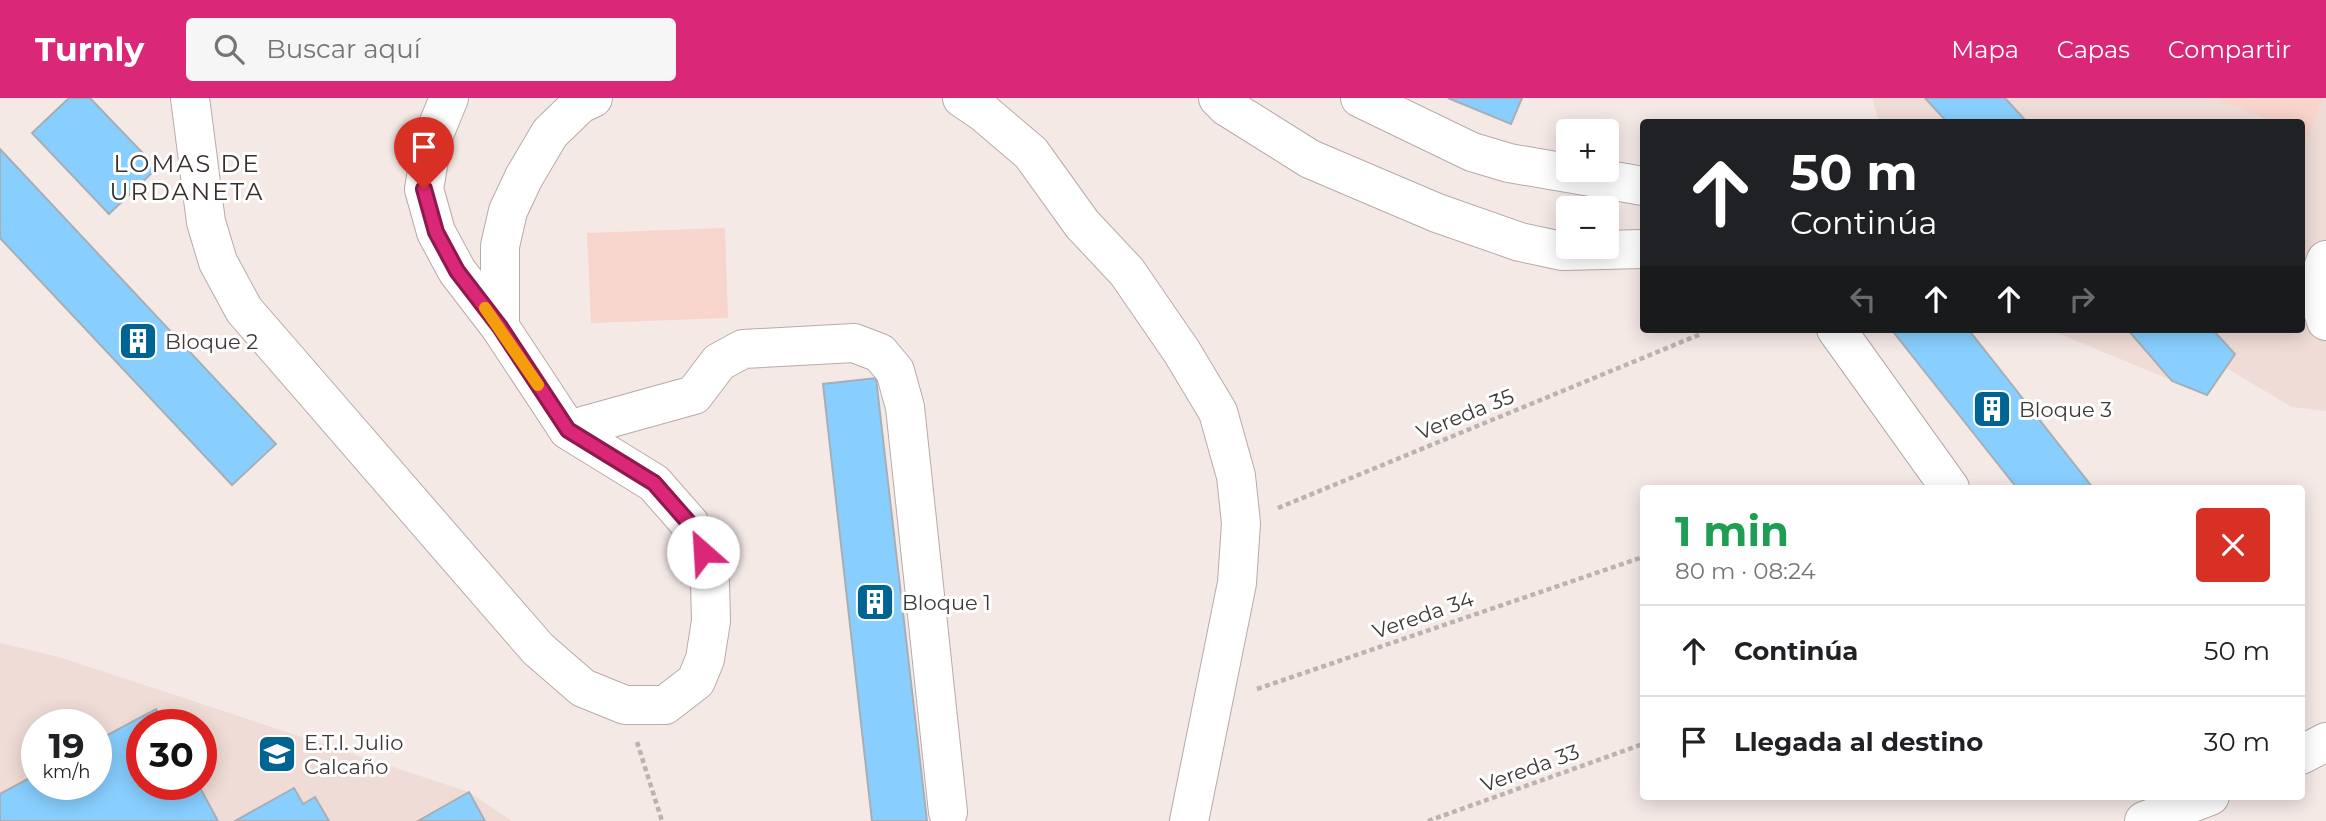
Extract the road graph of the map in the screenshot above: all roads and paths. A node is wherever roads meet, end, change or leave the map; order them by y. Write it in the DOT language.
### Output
graph roads {
  1 [pos="190,98"];
  2 [pos="449,98"];
  3 [pos="593,98"];
  4 [pos="962,98"];
  5 [pos="1218,98"];
  6 [pos="1360,98"];
  7 [pos="1640,185"];
  8 [pos="1640,249"];
  9 [pos="2326,260"];
  10 [pos="2326,321"];
  11 [pos="500,327"];
  12 [pos="1839,333"];
  13 [pos="1701,334"];
  14 [pos="568,430"];
  15 [pos="1948,485"];
  16 [pos="1241,523"];
  17 [pos="1640,558"];
  18 [pos="1213,704"];
  19 [pos="625,705"];
  20 [pos="2326,742"];
  21 [pos="1640,745"];
  22 [pos="2305,753"];
  23 [pos="2199,800"];
  24 [pos="948,812"];
  25 [pos="662,821"];
  26 [pos="1189,821"];
  27 [pos="1428,821"];
  28 [pos="2144,821"];
  1 -- 19 [label="street"];
  2 -- 11 [label="street"];
  3 -- 11 [label="street"];
  4 -- 16 [label="street"];
  5 -- 8 [label="street"];
  6 -- 7 [label="street"];
  9 -- 10 [label="street"];
  11 -- 14 [label="street"];
  12 -- 15 [label="street"];
  13 -- 16 [label="path, Vereda 35"];
  14 -- 19 [label="street"];
  14 -- 24 [label="street"];
  16 -- 18 [label="street"];
  17 -- 18 [label="path, Vereda 34"];
  18 -- 26 [label="street"];
  19 -- 25 [label="path"];
  20 -- 22 [label="street"];
  21 -- 27 [label="path, Vereda 33"];
  23 -- 28 [label="street"];
}
